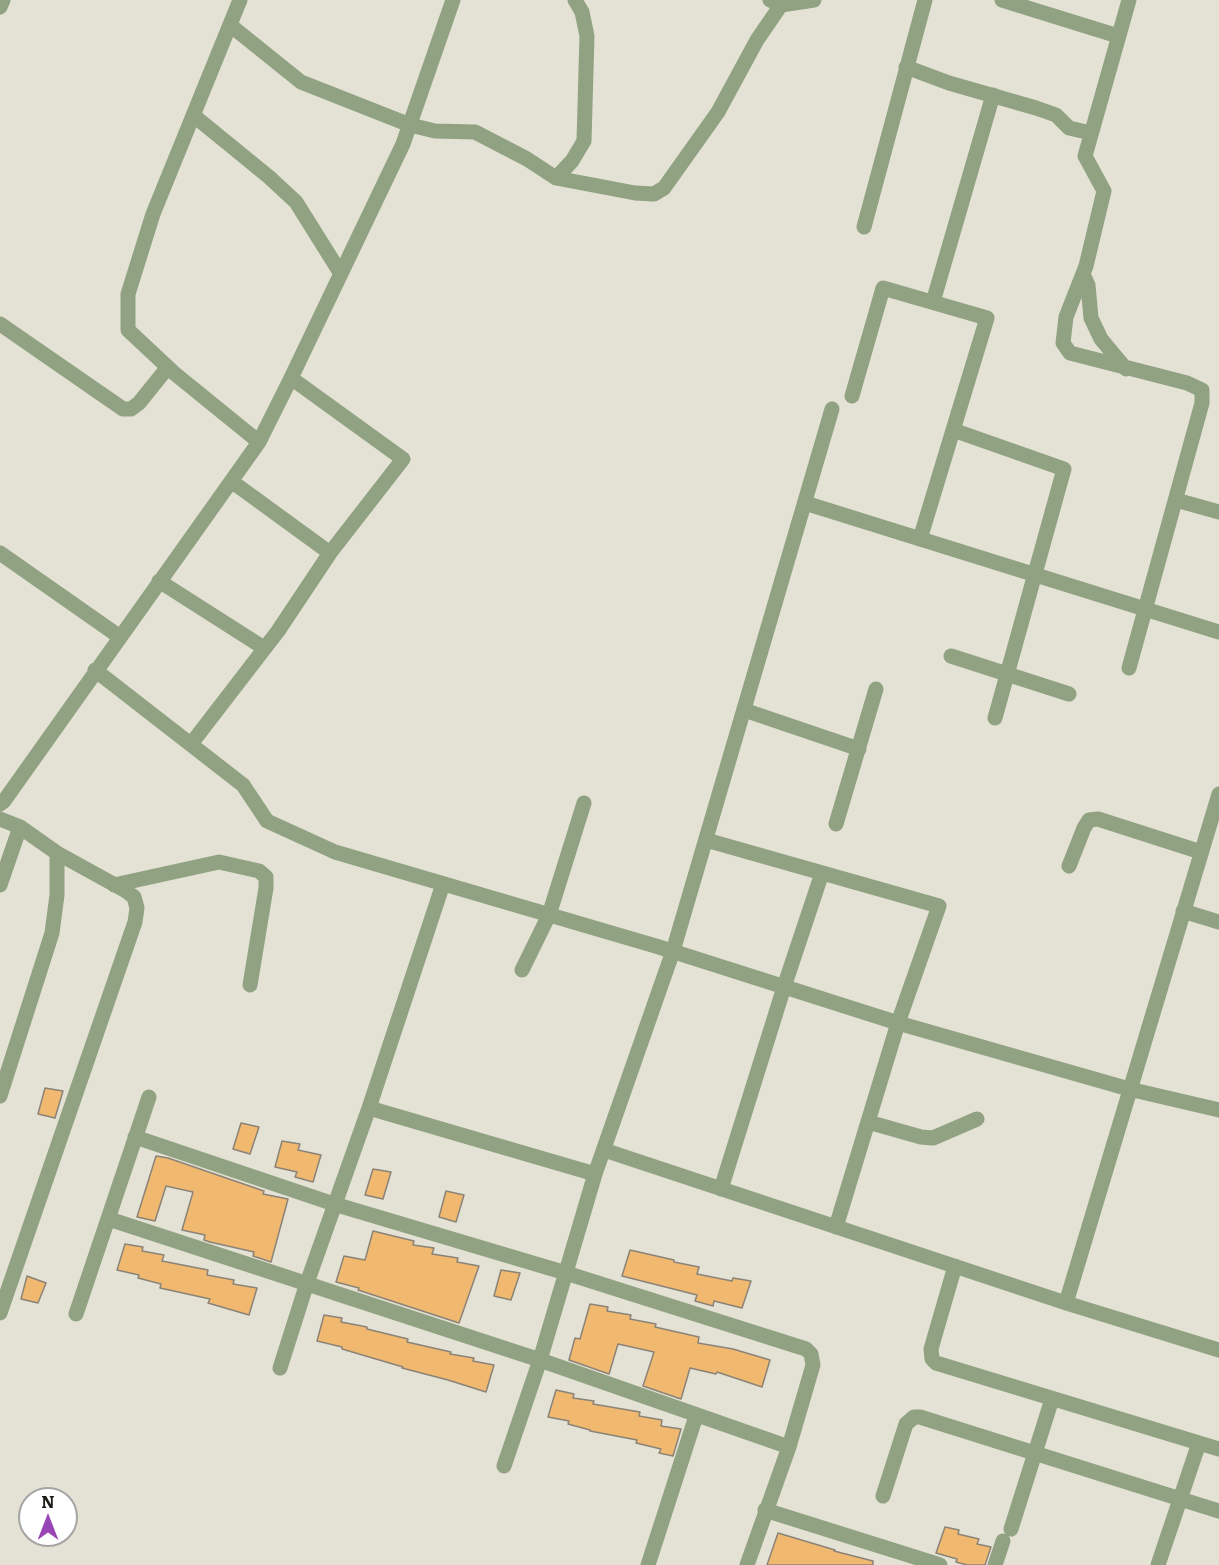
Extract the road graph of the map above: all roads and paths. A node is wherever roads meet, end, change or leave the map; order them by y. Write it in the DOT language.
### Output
graph roads {
  1 [pos="3,0"];
  2 [pos="240,0"];
  3 [pos="453,0"];
  4 [pos="575,0"];
  5 [pos="814,0"];
  6 [pos="925,0"];
  7 [pos="1002,0"];
  8 [pos="1129,0"];
  9 [pos="775,2"];
  10 [pos="0,7"];
  11 [pos="230,25"];
  12 [pos="1119,36"];
  13 [pos="906,67"];
  14 [pos="993,95"];
  15 [pos="193,115"];
  16 [pos="410,125"];
  17 [pos="1091,133"];
  18 [pos="556,178"];
  19 [pos="864,228"];
  20 [pos="341,274"];
  21 [pos="1083,274"];
  22 [pos="933,302"];
  23 [pos="0,324"];
  24 [pos="168,367"];
  25 [pos="1126,369"];
  26 [pos="291,378"];
  27 [pos="852,396"];
  28 [pos="832,410"];
  29 [pos="953,430"];
  30 [pos="259,442"];
  31 [pos="230,483"];
  32 [pos="1176,500"];
  33 [pos="805,503"];
  34 [pos="1219,512"];
  35 [pos="920,539"];
  36 [pos="0,553"];
  37 [pos="330,553"];
  38 [pos="1034,574"];
  39 [pos="159,581"];
  40 [pos="1146,609"];
  41 [pos="1219,632"];
  42 [pos="120,637"];
  43 [pos="264,648"];
  44 [pos="951,656"];
  45 [pos="1129,668"];
  46 [pos="95,670"];
  47 [pos="1007,674"];
  48 [pos="876,689"];
  49 [pos="1069,694"];
  50 [pos="744,710"];
  51 [pos="995,718"];
  52 [pos="190,744"];
  53 [pos="859,749"];
  54 [pos="1218,801"];
  55 [pos="584,803"];
  56 [pos="0,804"];
  57 [pos="0,819"];
  58 [pos="836,824"];
  59 [pos="20,827"];
  60 [pos="706,840"];
  61 [pos="1201,852"];
  62 [pos="57,854"];
  63 [pos="1069,866"];
  64 [pos="822,873"];
  65 [pos="443,884"];
  66 [pos="0,885"];
  67 [pos="114,885"];
  68 [pos="1184,911"];
  69 [pos="549,915"];
  70 [pos="1219,922"];
  71 [pos="673,951"];
  72 [pos="522,970"];
  73 [pos="250,985"];
  74 [pos="784,987"];
  75 [pos="898,1023"];
  76 [pos="1129,1089"];
  77 [pos="0,1096"];
  78 [pos="149,1097"];
  79 [pos="369,1108"];
  80 [pos="1219,1110"];
  81 [pos="977,1119"];
  82 [pos="868,1122"];
  83 [pos="135,1137"];
  84 [pos="604,1150"];
  85 [pos="595,1174"];
  86 [pos="721,1189"];
  87 [pos="334,1204"];
  88 [pos="109,1219"];
  89 [pos="836,1227"];
  90 [pos="955,1266"];
  91 [pos="566,1273"];
  92 [pos="307,1283"];
  93 [pos="1066,1303"];
  94 [pos="0,1313"];
  95 [pos="76,1314"];
  96 [pos="1219,1350"];
  97 [pos="540,1360"];
  98 [pos="280,1368"];
  99 [pos="1052,1399"];
  100 [pos="696,1416"];
  101 [pos="1199,1443"];
  102 [pos="789,1447"];
  103 [pos="1219,1449"];
  104 [pos="1036,1453"];
  105 [pos="504,1466"];
  106 [pos="883,1496"];
  107 [pos="1179,1499"];
  108 [pos="765,1510"];
  109 [pos="1219,1511"];
  110 [pos="648,1565"];
  111 [pos="747,1565"];
  112 [pos="940,1565"];
  113 [pos="995,1565"];
  114 [pos="1158,1565"];
  1 -- 10 [label="street"];
  2 -- 11 [label="street"];
  3 -- 16 [label="street"];
  4 -- 18 [label="street"];
  5 -- 9 [label="street"];
  6 -- 13 [label="street"];
  7 -- 12 [label="street"];
  8 -- 12 [label="street"];
  9 -- 18 [label="street"];
  11 -- 15 [label="street"];
  11 -- 16 [label="street"];
  12 -- 17 [label="street"];
  13 -- 14 [label="street"];
  13 -- 19 [label="street"];
  14 -- 17 [label="street"];
  14 -- 22 [label="street"];
  15 -- 20 [label="street"];
  15 -- 24 [label="street"];
  16 -- 18 [label="street"];
  16 -- 20 [label="street"];
  17 -- 21 [label="street"];
  20 -- 26 [label="street"];
  21 -- 25 [label="street"];
  21 -- 25 [label="street"];
  22 -- 27 [label="street"];
  22 -- 29 [label="street"];
  23 -- 24 [label="street"];
  24 -- 30 [label="street"];
  25 -- 32 [label="street"];
  26 -- 30 [label="street"];
  26 -- 37 [label="street"];
  28 -- 33 [label="street"];
  29 -- 35 [label="street"];
  29 -- 38 [label="street"];
  30 -- 31 [label="street"];
  31 -- 37 [label="street"];
  31 -- 39 [label="street"];
  32 -- 34 [label="street"];
  32 -- 40 [label="street"];
  33 -- 35 [label="street"];
  33 -- 50 [label="street"];
  35 -- 38 [label="street"];
  36 -- 42 [label="street"];
  37 -- 43 [label="street"];
  38 -- 40 [label="street"];
  38 -- 47 [label="street"];
  39 -- 42 [label="street"];
  39 -- 43 [label="street"];
  40 -- 41 [label="street"];
  40 -- 45 [label="street"];
  42 -- 46 [label="street"];
  43 -- 52 [label="street"];
  44 -- 47 [label="street"];
  46 -- 52 [label="street"];
  46 -- 56 [label="street"];
  47 -- 49 [label="street"];
  47 -- 51 [label="street"];
  48 -- 53 [label="street"];
  50 -- 53 [label="street"];
  50 -- 60 [label="street"];
  52 -- 65 [label="street"];
  53 -- 58 [label="street"];
  54 -- 61 [label="street"];
  55 -- 69 [label="street"];
  57 -- 59 [label="street"];
  59 -- 62 [label="street"];
  59 -- 66 [label="street"];
  60 -- 64 [label="street"];
  60 -- 71 [label="street"];
  61 -- 63 [label="street"];
  61 -- 68 [label="street"];
  62 -- 67 [label="street"];
  62 -- 77 [label="street"];
  64 -- 74 [label="street"];
  64 -- 75 [label="street"];
  65 -- 69 [label="street"];
  65 -- 79 [label="street"];
  67 -- 73 [label="street"];
  67 -- 94 [label="street"];
  68 -- 70 [label="street"];
  68 -- 76 [label="street"];
  69 -- 71 [label="street"];
  69 -- 72 [label="street"];
  71 -- 74 [label="street"];
  71 -- 84 [label="street"];
  74 -- 75 [label="street"];
  74 -- 86 [label="street"];
  75 -- 76 [label="street"];
  75 -- 82 [label="street"];
  76 -- 80 [label="street"];
  76 -- 93 [label="street"];
  78 -- 83 [label="street"];
  79 -- 85 [label="street"];
  79 -- 87 [label="street"];
  81 -- 82 [label="street"];
  82 -- 89 [label="street"];
  83 -- 87 [label="street"];
  83 -- 88 [label="street"];
  84 -- 85 [label="street"];
  84 -- 86 [label="street"];
  85 -- 91 [label="street"];
  86 -- 89 [label="street"];
  87 -- 91 [label="street"];
  87 -- 92 [label="street"];
  88 -- 92 [label="street"];
  88 -- 95 [label="street"];
  89 -- 90 [label="street"];
  90 -- 93 [label="street"];
  90 -- 99 [label="street"];
  91 -- 97 [label="street"];
  91 -- 102 [label="street"];
  92 -- 97 [label="street"];
  92 -- 98 [label="street"];
  93 -- 96 [label="street"];
  97 -- 100 [label="street"];
  97 -- 105 [label="street"];
  99 -- 101 [label="street"];
  99 -- 104 [label="street"];
  100 -- 102 [label="street"];
  100 -- 110 [label="street"];
  101 -- 103 [label="street"];
  101 -- 107 [label="street"];
  102 -- 108 [label="street"];
  104 -- 106 [label="street"];
  104 -- 107 [label="street"];
  104 -- 113 [label="street"];
  107 -- 109 [label="street"];
  107 -- 114 [label="street"];
  108 -- 111 [label="street"];
  108 -- 112 [label="street"];
}
